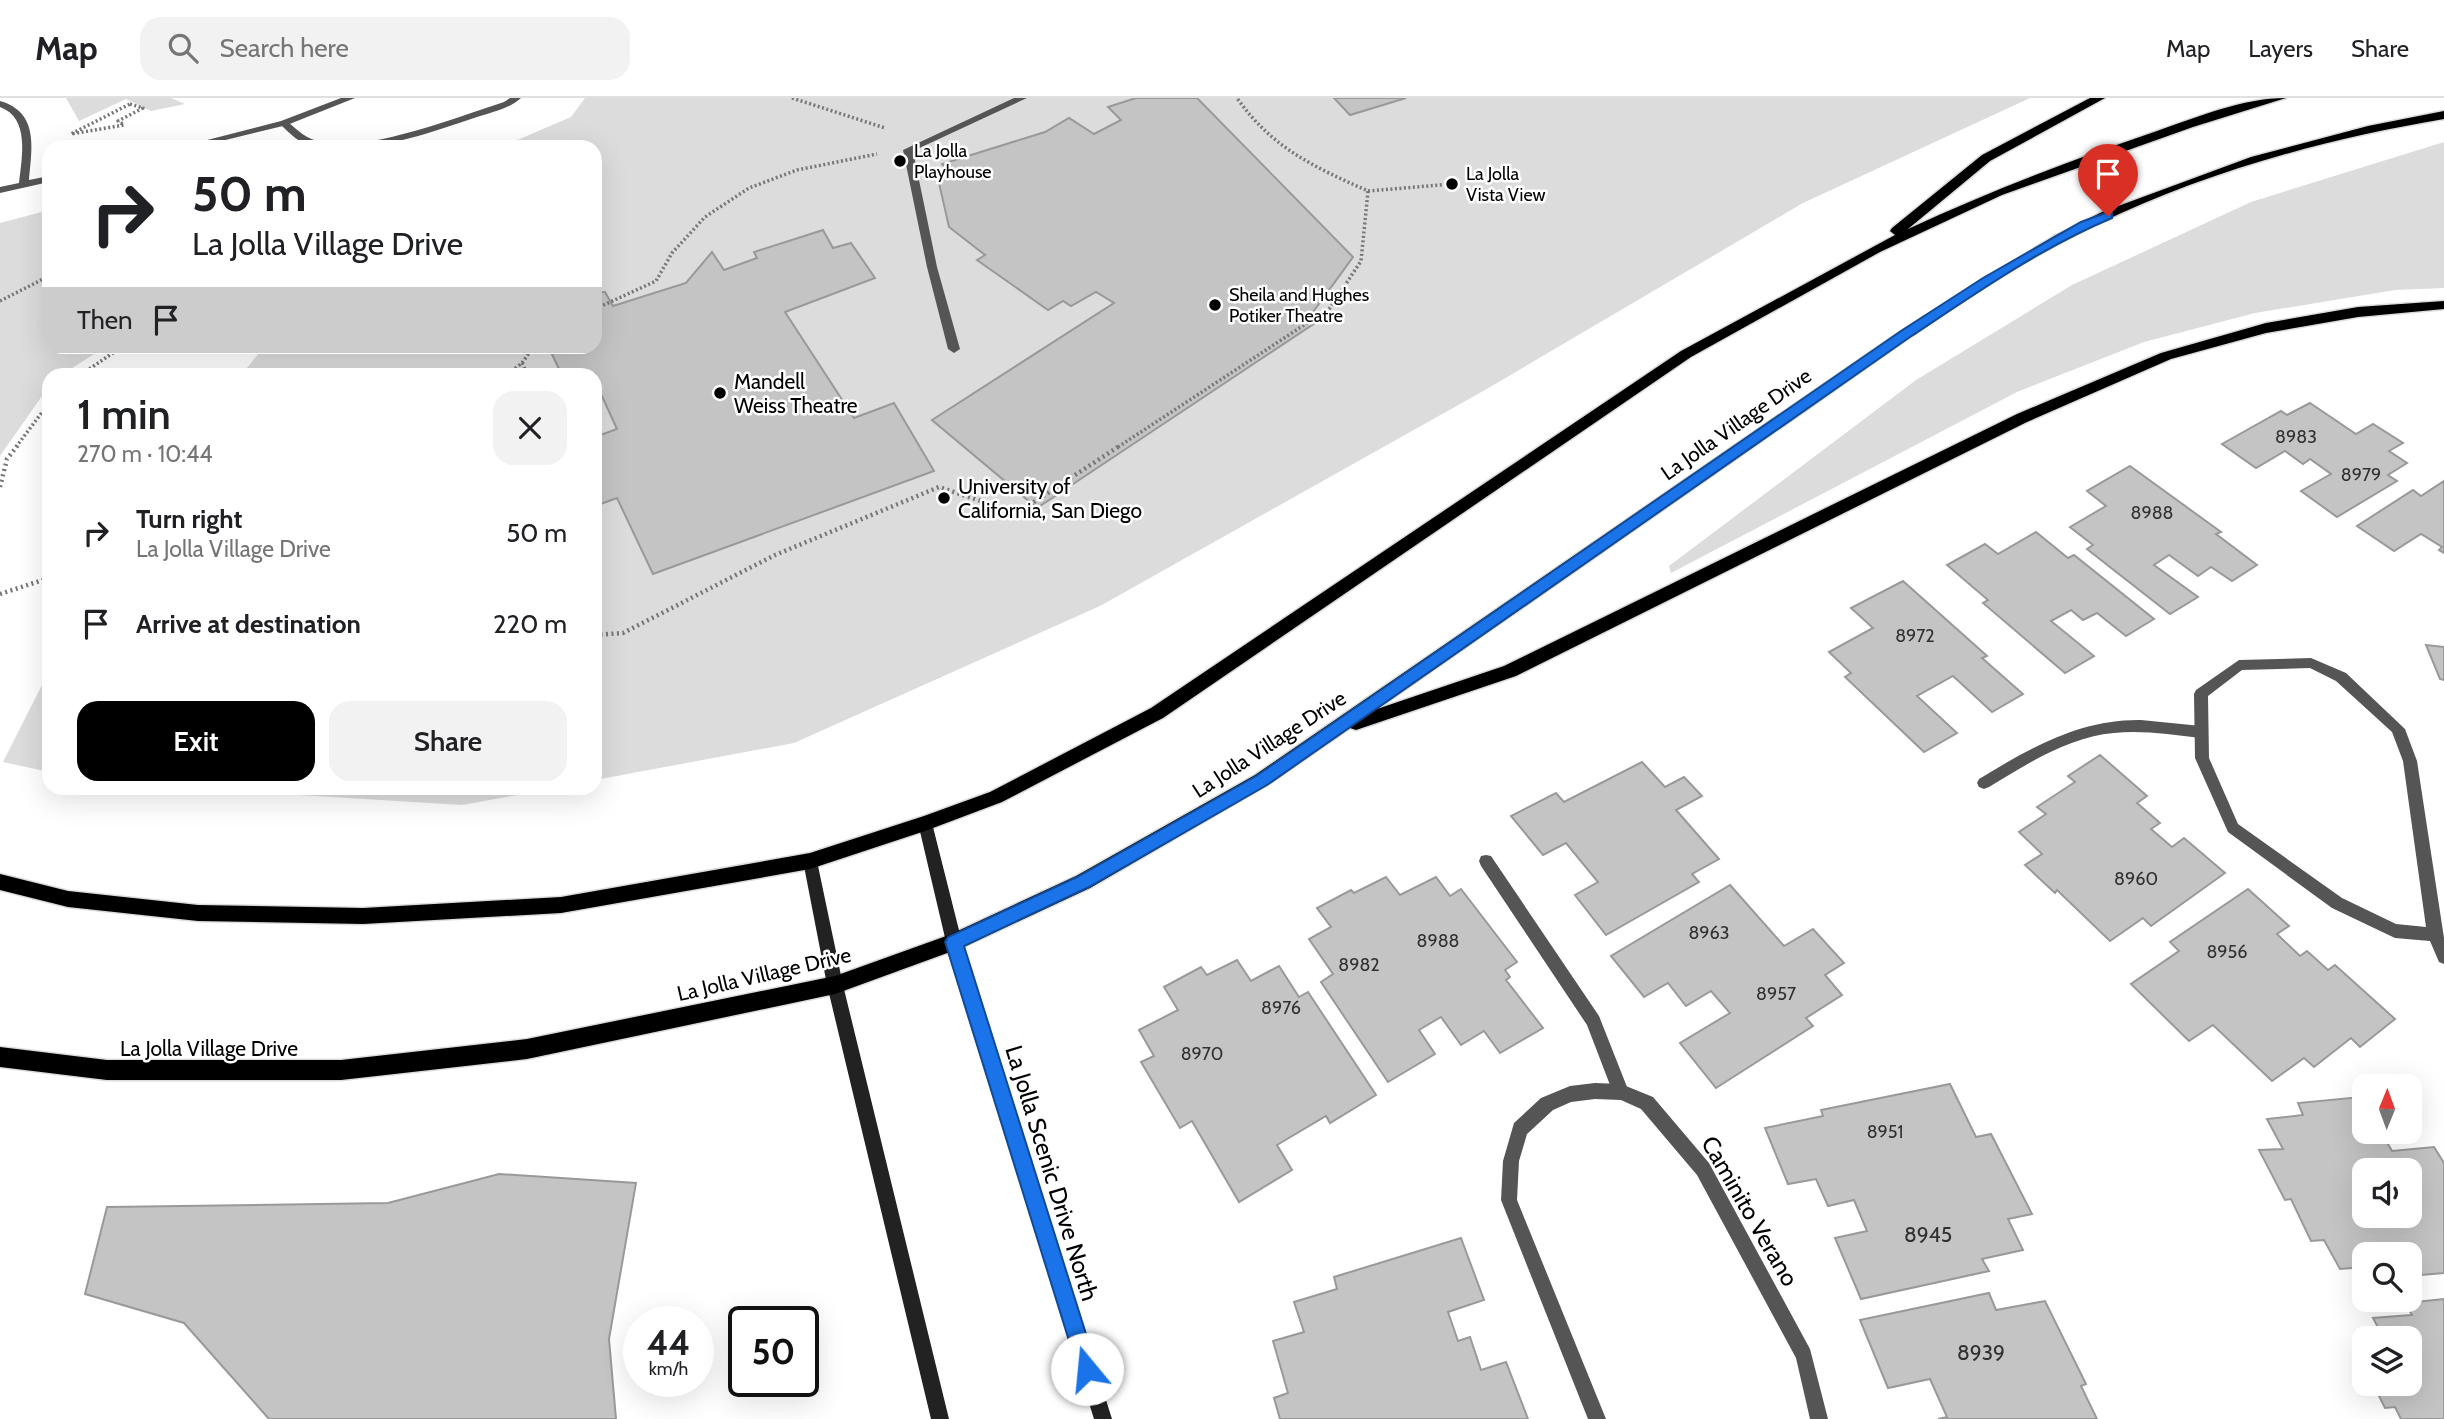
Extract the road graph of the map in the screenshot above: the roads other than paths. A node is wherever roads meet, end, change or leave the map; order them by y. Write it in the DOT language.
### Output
graph roads {
  1 [pos="350,98"];
  2 [pos="516,98"];
  3 [pos="1022,98"];
  4 [pos="2099,98"];
  5 [pos="2280,98"];
  6 [pos="0,104"];
  7 [pos="2439,115"];
  8 [pos="284,123"];
  9 [pos="214,140"];
  10 [pos="310,140"];
  11 [pos="391,140"];
  12 [pos="42,180"];
  13 [pos="24,184"];
  14 [pos="0,190"];
  15 [pos="1875,249"];
  16 [pos="2444,305"];
  17 [pos="954,349"];
  18 [pos="1336,730"];
  19 [pos="2201,732"];
  20 [pos="1983,783"];
  21 [pos="925,823"];
  22 [pos="810,861"];
  23 [pos="1486,861"];
  24 [pos="0,882"];
  25 [pos="2435,935"];
  26 [pos="954,942"];
  27 [pos="2444,957"];
  28 [pos="835,985"];
  29 [pos="0,1057"];
  30 [pos="1621,1092"];
  31 [pos="940,1419"];
  32 [pos="1103,1419"];
  33 [pos="1597,1419"];
  34 [pos="1819,1419"];
  1 -- 8 [label="street"];
  2 -- 11 [label="street"];
  3 -- 17 [label="street"];
  4 -- 15 [label="main road"];
  5 -- 15 [label="main road"];
  6 -- 13 [label="street"];
  7 -- 18 [label="main road, La Jolla Village Drive"];
  8 -- 9 [label="street"];
  8 -- 10 [label="street"];
  12 -- 13 [label="street"];
  13 -- 14 [label="street"];
  15 -- 21 [label="main road"];
  16 -- 18 [label="main road"];
  18 -- 26 [label="main road, La Jolla Village Drive"];
  19 -- 20 [label="street"];
  19 -- 25 [label="street"];
  19 -- 25 [label="street"];
  21 -- 22 [label="main road"];
  21 -- 26 [label="main road, La Jolla Scenic Drive North"];
  22 -- 24 [label="main road"];
  22 -- 28 [label="main road"];
  23 -- 30 [label="street"];
  25 -- 27 [label="street"];
  26 -- 28 [label="main road, La Jolla Village Drive"];
  26 -- 32 [label="main road, La Jolla Scenic Drive North"];
  28 -- 29 [label="main road, La Jolla Village Drive"];
  28 -- 31 [label="main road"];
  30 -- 33 [label="street"];
  30 -- 34 [label="street, Caminito Verano"];
}
